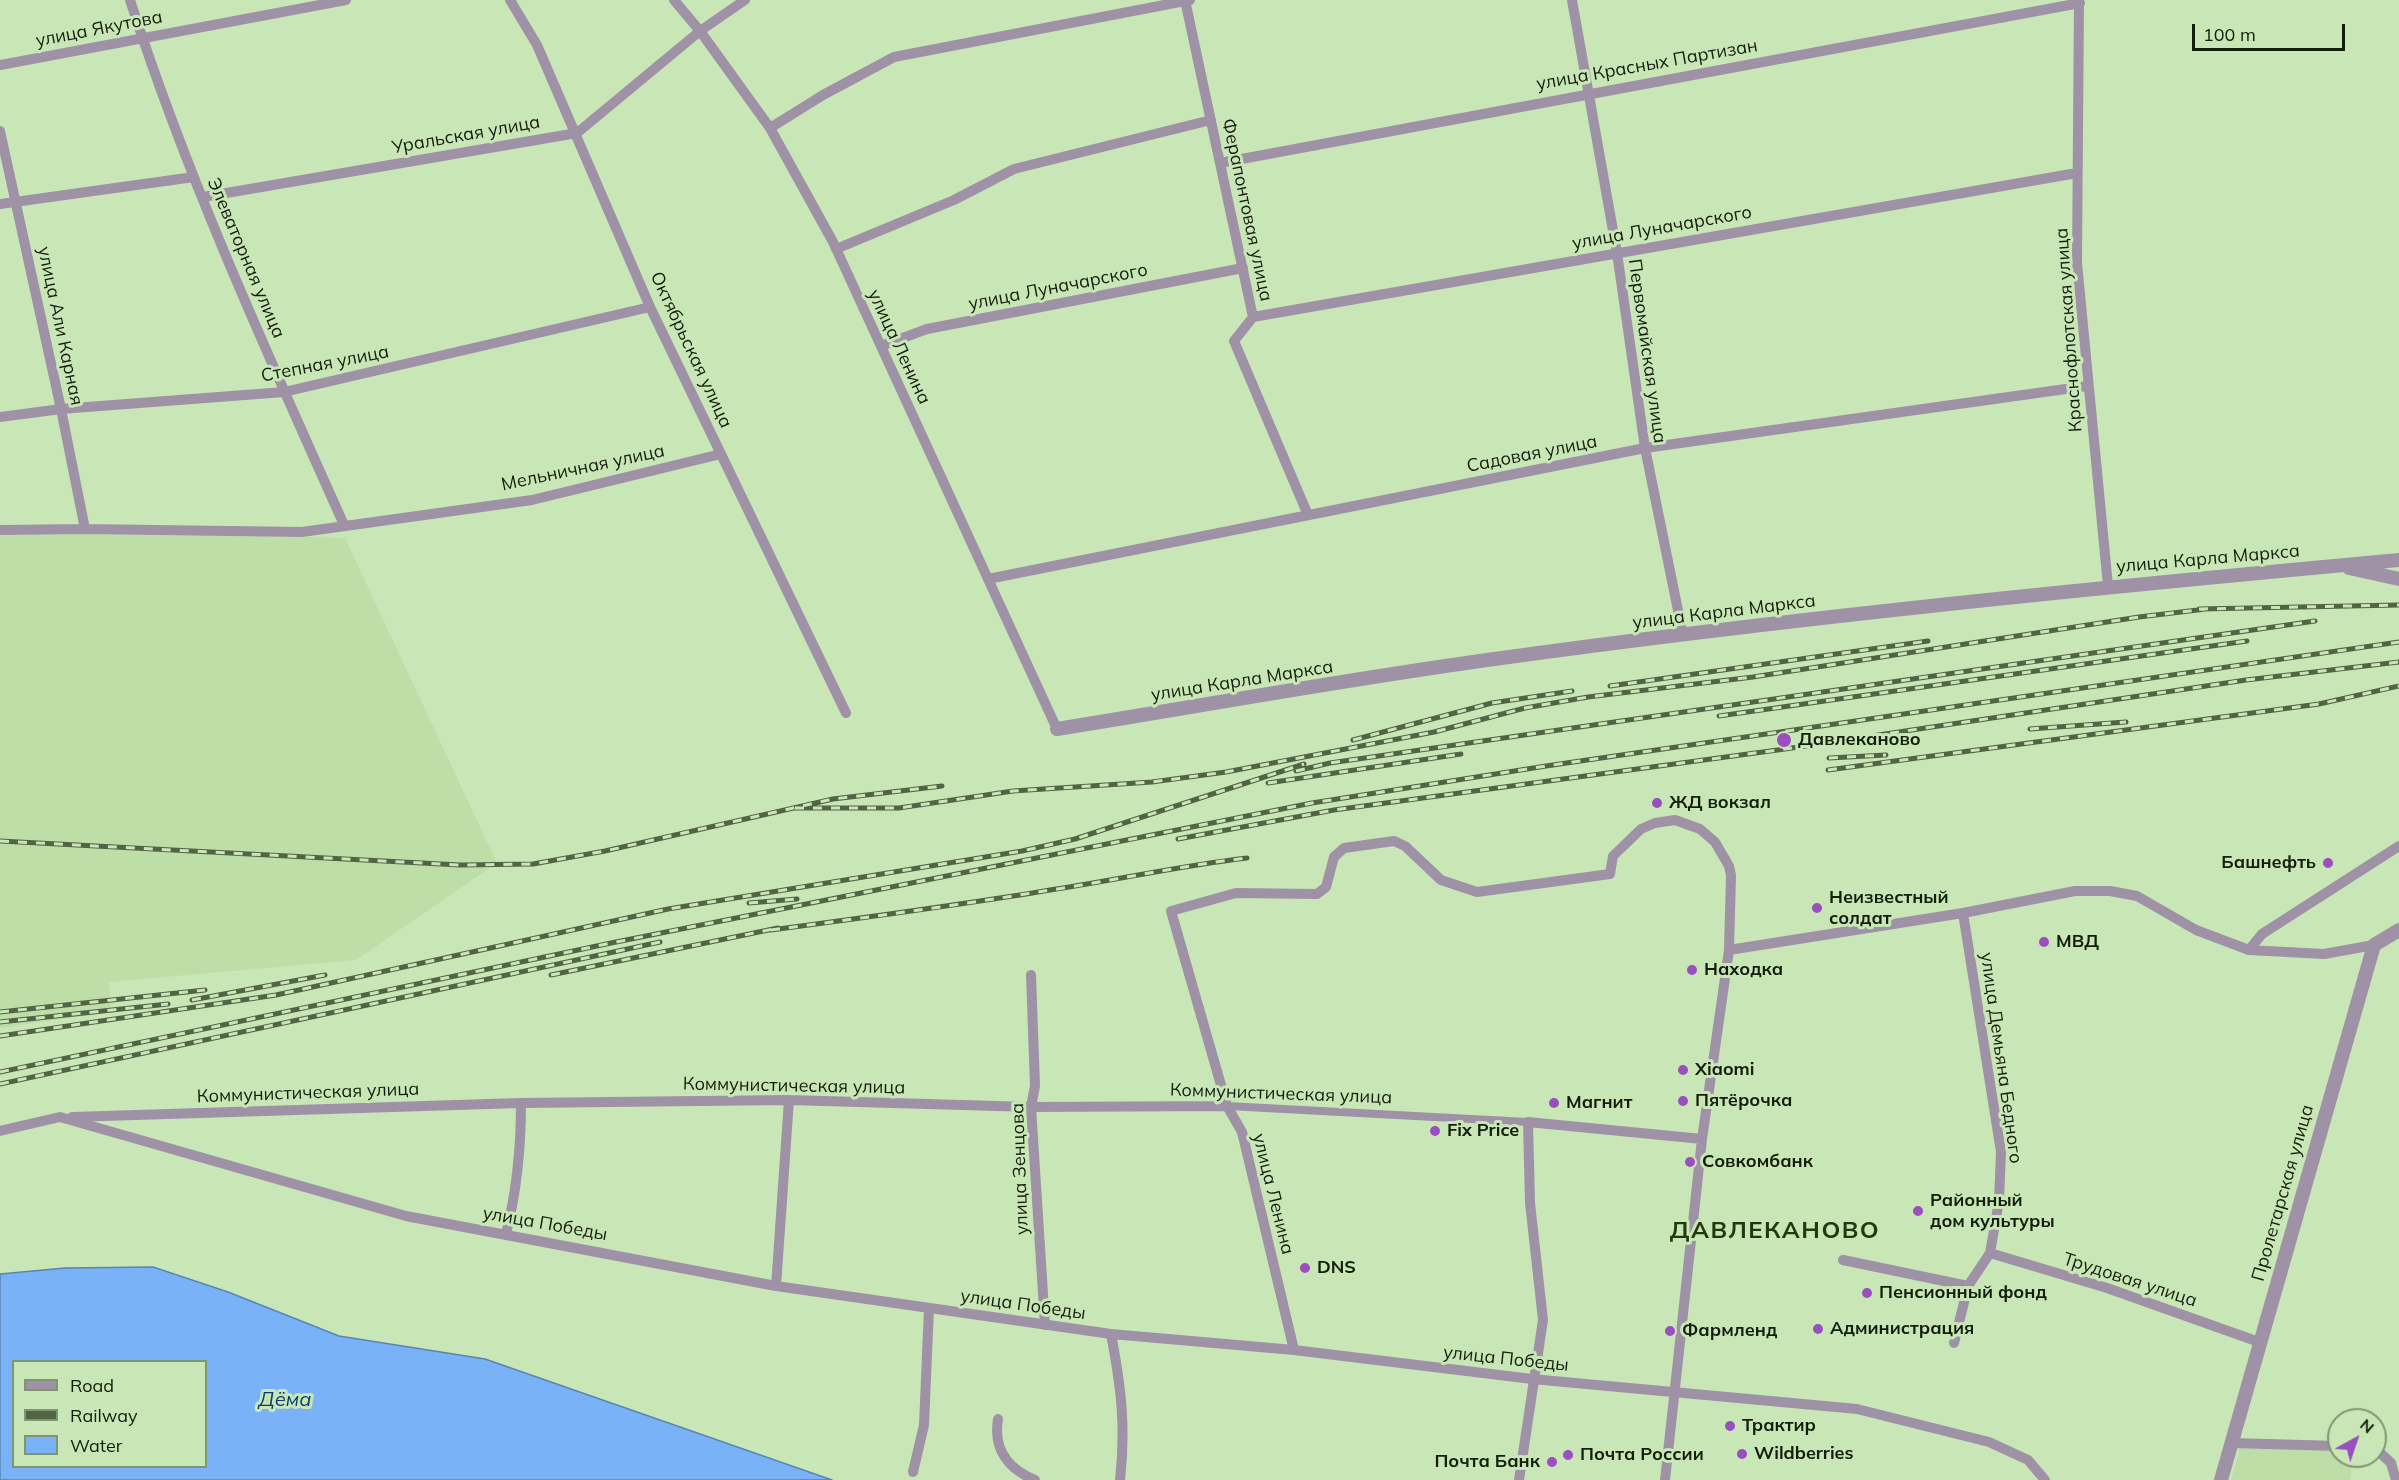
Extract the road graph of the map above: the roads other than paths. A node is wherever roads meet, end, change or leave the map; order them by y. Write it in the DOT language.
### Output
graph roads {
  1 [pos="130,0"];
  2 [pos="346,0"];
  3 [pos="510,0"];
  4 [pos="674,0"];
  5 [pos="745,0"];
  6 [pos="1187,0"];
  7 [pos="1572,0"];
  8 [pos="2080,1"];
  9 [pos="700,31"];
  10 [pos="143,38"];
  11 [pos="0,65"];
  12 [pos="1590,92"];
  13 [pos="1211,120"];
  14 [pos="770,128"];
  15 [pos="0,130"];
  16 [pos="577,133"];
  17 [pos="1220,163"];
  18 [pos="2077,173"];
  19 [pos="194,177"];
  20 [pos="203,197"];
  21 [pos="17,202"];
  22 [pos="0,204"];
  23 [pos="836,249"];
  24 [pos="1617,253"];
  25 [pos="1243,268"];
  26 [pos="650,307"];
  27 [pos="1253,317"];
  28 [pos="881,346"];
  29 [pos="2088,386"];
  30 [pos="284,392"];
  31 [pos="61,409"];
  32 [pos="0,417"];
  33 [pos="1645,448"];
  34 [pos="721,454"];
  35 [pos="1308,515"];
  36 [pos="344,525"];
  37 [pos="85,529"];
  38 [pos="0,530"];
  39 [pos="2399,560"];
  40 [pos="2336,566"];
  41 [pos="988,579"];
  42 [pos="2399,579"];
  43 [pos="2108,586"];
  44 [pos="1683,635"];
  45 [pos="846,713"];
  46 [pos="1057,729"];
  47 [pos="2399,846"];
  48 [pos="1963,913"];
  49 [pos="2399,930"];
  50 [pos="2374,945"];
  51 [pos="1729,950"];
  52 [pos="2249,950"];
  53 [pos="1031,975"];
  54 [pos="789,1100"];
  55 [pos="521,1103"];
  56 [pos="1227,1106"];
  57 [pos="1031,1107"];
  58 [pos="134,1115"];
  59 [pos="60,1117"];
  60 [pos="1528,1122"];
  61 [pos="0,1131"];
  62 [pos="132,1137"];
  63 [pos="1702,1139"];
  64 [pos="506,1234"];
  65 [pos="1990,1253"];
  66 [pos="1843,1260"];
  67 [pos="776,1286"];
  68 [pos="1968,1286"];
  69 [pos="929,1308"];
  70 [pos="1045,1325"];
  71 [pos="1111,1334"];
  72 [pos="2259,1342"];
  73 [pos="1954,1343"];
  74 [pos="1294,1350"];
  75 [pos="1533,1379"];
  76 [pos="1675,1392"];
  77 [pos="999,1419"];
  78 [pos="2231,1443"];
  79 [pos="2327,1446"];
  80 [pos="2387,1459"];
  81 [pos="913,1472"];
  82 [pos="1035,1480"];
  83 [pos="1120,1480"];
  84 [pos="1519,1480"];
  85 [pos="1665,1480"];
  86 [pos="2044,1480"];
  87 [pos="2221,1480"];
  88 [pos="2396,1480"];
  1 -- 10 [label="street, Элеваторная улица"];
  2 -- 10 [label="street, улица Якутова"];
  3 -- 16 [label="street, Октябрьская улица"];
  4 -- 9 [label="street, улица Ленина"];
  5 -- 9 [label="street, Уральская улица"];
  6 -- 13 [label="street, Ферапонтовая улица"];
  6 -- 14 [label="street"];
  7 -- 12 [label="street, Первомайская улица"];
  8 -- 12 [label="street, улица Красных Партизан"];
  8 -- 18 [label="street, Краснофлотская улица"];
  9 -- 14 [label="street, улица Ленина"];
  9 -- 16 [label="street, Уральская улица"];
  10 -- 11 [label="street, улица Якутова"];
  10 -- 19 [label="street, Элеваторная улица"];
  12 -- 17 [label="street, улица Красных Партизан"];
  12 -- 24 [label="street, Первомайская улица"];
  13 -- 17 [label="street, Ферапонтовая улица"];
  13 -- 23 [label="street"];
  14 -- 23 [label="street, улица Ленина"];
  15 -- 21 [label="street, улица Али Карная"];
  16 -- 20 [label="street, Уральская улица"];
  16 -- 26 [label="street, Октябрьская улица"];
  17 -- 25 [label="street, Ферапонтовая улица"];
  18 -- 24 [label="street, улица Луначарского"];
  18 -- 29 [label="street, Краснофлотская улица"];
  19 -- 20 [label="street, Элеваторная улица"];
  19 -- 21 [label="street"];
  20 -- 30 [label="street, Элеваторная улица"];
  21 -- 22 [label="street"];
  21 -- 31 [label="street, улица Али Карная"];
  23 -- 28 [label="street, улица Ленина"];
  24 -- 27 [label="street, улица Луначарского"];
  24 -- 33 [label="street, Первомайская улица"];
  25 -- 27 [label="street, Ферапонтовая улица"];
  25 -- 28 [label="street, улица Луначарского"];
  26 -- 30 [label="street, Степная улица"];
  26 -- 34 [label="street, Октябрьская улица"];
  27 -- 35 [label="street, Ферапонтовая улица"];
  28 -- 41 [label="street, улица Ленина"];
  29 -- 33 [label="street, Садовая улица"];
  29 -- 43 [label="street, Краснофлотская улица"];
  30 -- 31 [label="street, Степная улица"];
  30 -- 36 [label="street, Элеваторная улица"];
  31 -- 32 [label="street, Степная улица"];
  31 -- 37 [label="street, улица Али Карная"];
  33 -- 35 [label="street, Садовая улица"];
  33 -- 44 [label="street, Первомайская улица"];
  34 -- 36 [label="street, Мельничная улица"];
  34 -- 45 [label="street, Октябрьская улица"];
  35 -- 41 [label="street, Садовая улица"];
  36 -- 37 [label="street"];
  37 -- 38 [label="street"];
  39 -- 40 [label="street, улица Карла Маркса"];
  40 -- 42 [label="street"];
  40 -- 43 [label="street, улица Карла Маркса"];
  41 -- 46 [label="street, улица Ленина"];
  43 -- 44 [label="street, улица Карла Маркса"];
  44 -- 46 [label="street, улица Карла Маркса"];
  47 -- 52 [label="street"];
  48 -- 51 [label="street"];
  48 -- 52 [label="street"];
  48 -- 65 [label="street, улица Демьяна Бедного"];
  49 -- 50 [label="street"];
  50 -- 52 [label="street"];
  50 -- 72 [label="street, Пролетарская улица"];
  51 -- 56 [label="street, улица Ленина"];
  51 -- 63 [label="street"];
  53 -- 57 [label="street, улица Зенцова"];
  54 -- 55 [label="street, Коммунистическая улица"];
  54 -- 57 [label="street, Коммунистическая улица"];
  54 -- 67 [label="street"];
  55 -- 58 [label="street, Коммунистическая улица"];
  55 -- 64 [label="street"];
  56 -- 57 [label="street, Коммунистическая улица"];
  56 -- 60 [label="street, Коммунистическая улица"];
  56 -- 74 [label="street, улица Ленина"];
  57 -- 70 [label="street, улица Зенцова"];
  58 -- 59 [label="street, Коммунистическая улица"];
  58 -- 62 [label="street"];
  59 -- 61 [label="street, улица Победы"];
  59 -- 62 [label="street, улица Победы"];
  60 -- 63 [label="street"];
  60 -- 75 [label="street"];
  62 -- 64 [label="street, улица Победы"];
  63 -- 76 [label="street"];
  64 -- 67 [label="street, улица Победы"];
  65 -- 68 [label="street, улица Демьяна Бедного"];
  65 -- 72 [label="street, Трудовая улица"];
  66 -- 68 [label="street"];
  67 -- 69 [label="street, улица Победы"];
  68 -- 73 [label="street, улица Демьяна Бедного"];
  69 -- 70 [label="street, улица Победы"];
  69 -- 81 [label="street"];
  70 -- 71 [label="street, улица Победы"];
  71 -- 74 [label="street, улица Победы"];
  71 -- 83 [label="street"];
  72 -- 78 [label="street, Пролетарская улица"];
  74 -- 75 [label="street, улица Победы"];
  75 -- 76 [label="street, улица Победы"];
  75 -- 84 [label="street"];
  76 -- 85 [label="street"];
  76 -- 86 [label="street, улица Победы"];
  77 -- 82 [label="street"];
  78 -- 79 [label="street"];
  78 -- 87 [label="street, Пролетарская улица"];
  80 -- 88 [label="street"];
}
